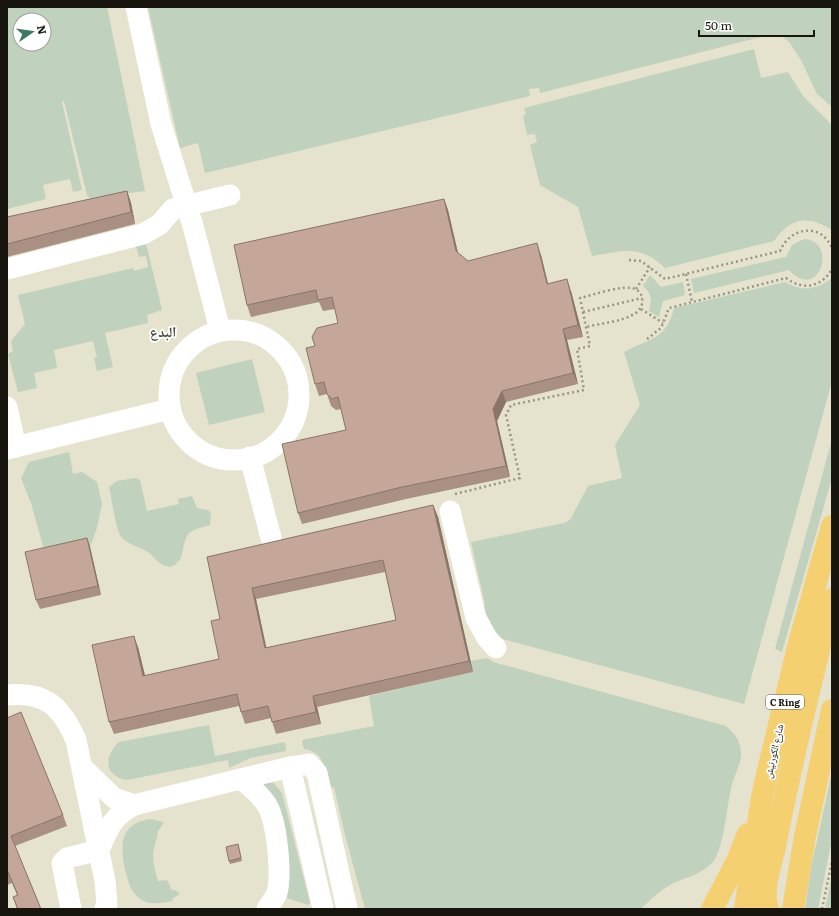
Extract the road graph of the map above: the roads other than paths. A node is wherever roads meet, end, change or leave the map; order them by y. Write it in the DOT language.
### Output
graph roads {
  1 [pos="136,7"];
  2 [pos="230,195"];
  3 [pos="179,207"];
  4 [pos="7,268"];
  5 [pos="220,330"];
  6 [pos="7,407"];
  7 [pos="170,409"];
  8 [pos="12,448"];
  9 [pos="250,457"];
  10 [pos="450,511"];
  11 [pos="832,526"];
  12 [pos="271,538"];
  13 [pos="832,599"];
  14 [pos="496,648"];
  15 [pos="7,695"];
  16 [pos="832,710"];
  17 [pos="82,767"];
  18 [pos="290,767"];
  19 [pos="241,779"];
  20 [pos="762,797"];
  21 [pos="134,805"];
  22 [pos="99,850"];
  23 [pos="108,907"];
  24 [pos="70,909"];
  25 [pos="267,909"];
  26 [pos="323,909"];
  27 [pos="347,909"];
  28 [pos="712,909"];
  29 [pos="745,909"];
  30 [pos="768,909"];
  31 [pos="792,909"];
  1 -- 3 [label="lane"];
  2 -- 3 [label="lane"];
  3 -- 4 [label="lane"];
  3 -- 5 [label="lane"];
  5 -- 7 [label="lane"];
  5 -- 9 [label="lane"];
  6 -- 8 [label="lane"];
  7 -- 8 [label="lane"];
  7 -- 9 [label="lane"];
  9 -- 12 [label="lane"];
  10 -- 14 [label="lane"];
  11 -- 20 [label="highway, شارع الكورنيش / C Ring"];
  13 -- 30 [label="highway"];
  15 -- 17 [label="lane"];
  16 -- 31 [label="highway"];
  17 -- 21 [label="lane"];
  17 -- 22 [label="lane"];
  18 -- 19 [label="lane"];
  18 -- 26 [label="lane"];
  18 -- 27 [label="lane"];
  19 -- 21 [label="lane"];
  19 -- 25 [label="lane"];
  20 -- 28 [label="highway"];
  20 -- 29 [label="highway, شارع الكورنيش / C Ring"];
  21 -- 22 [label="lane"];
  22 -- 23 [label="lane"];
  22 -- 24 [label="lane"];
}
